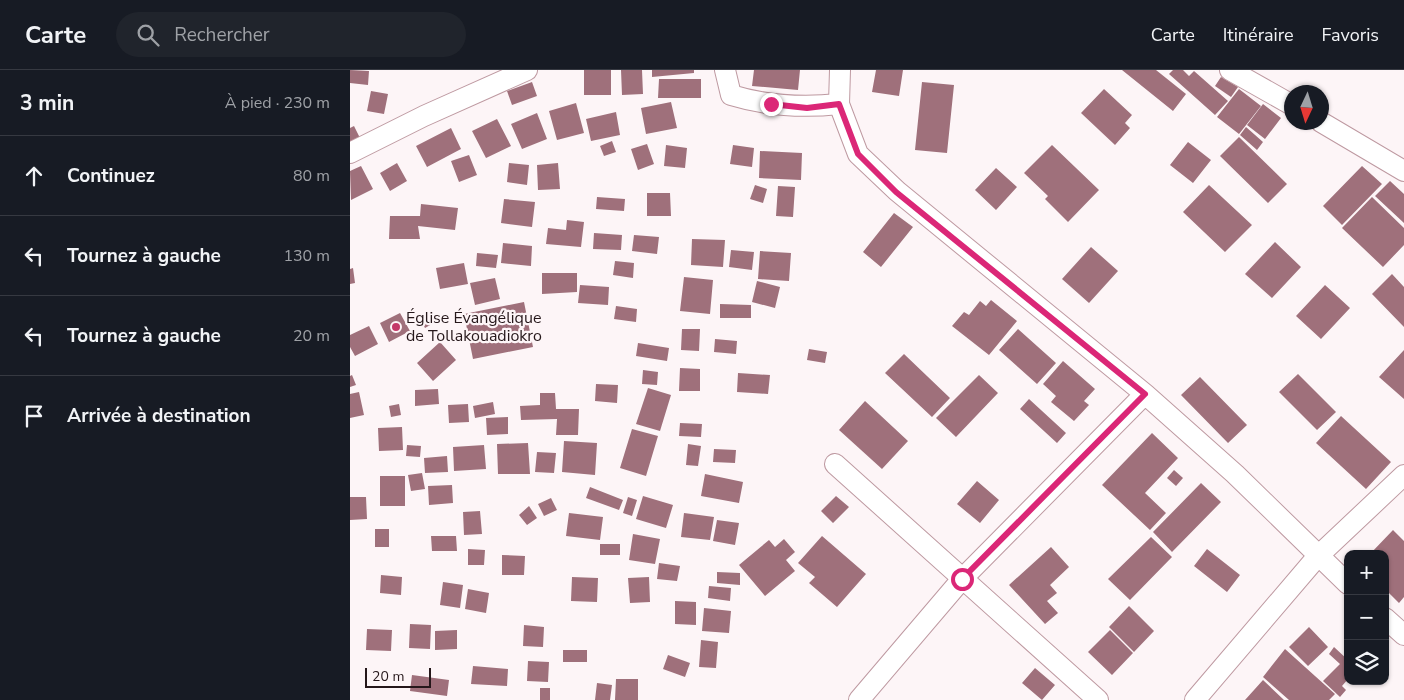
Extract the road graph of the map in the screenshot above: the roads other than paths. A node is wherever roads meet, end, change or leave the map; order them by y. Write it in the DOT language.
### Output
graph roads {
  1 [pos="527,70"];
  2 [pos="725,70"];
  3 [pos="840,70"];
  4 [pos="1230,70"];
  5 [pos="1284,100"];
  6 [pos="839,104"];
  7 [pos="1329,127"];
  8 [pos="350,153"];
  9 [pos="1404,171"];
  10 [pos="1145,394"];
  11 [pos="835,464"];
  12 [pos="1404,475"];
  13 [pos="1317,557"];
  14 [pos="962,579"];
  15 [pos="1344,581"];
  16 [pos="1389,622"];
  17 [pos="1404,635"];
  18 [pos="859,700"];
  19 [pos="1098,700"];
  20 [pos="1195,700"];
  1 -- 8 [label="street"];
  2 -- 6 [label="street"];
  3 -- 6 [label="street"];
  4 -- 5 [label="street"];
  6 -- 10 [label="street"];
  7 -- 9 [label="street"];
  10 -- 13 [label="street"];
  10 -- 14 [label="street"];
  11 -- 14 [label="street"];
  12 -- 13 [label="street"];
  13 -- 15 [label="street"];
  13 -- 20 [label="street"];
  14 -- 18 [label="street"];
  14 -- 19 [label="street"];
  16 -- 17 [label="street"];
}
